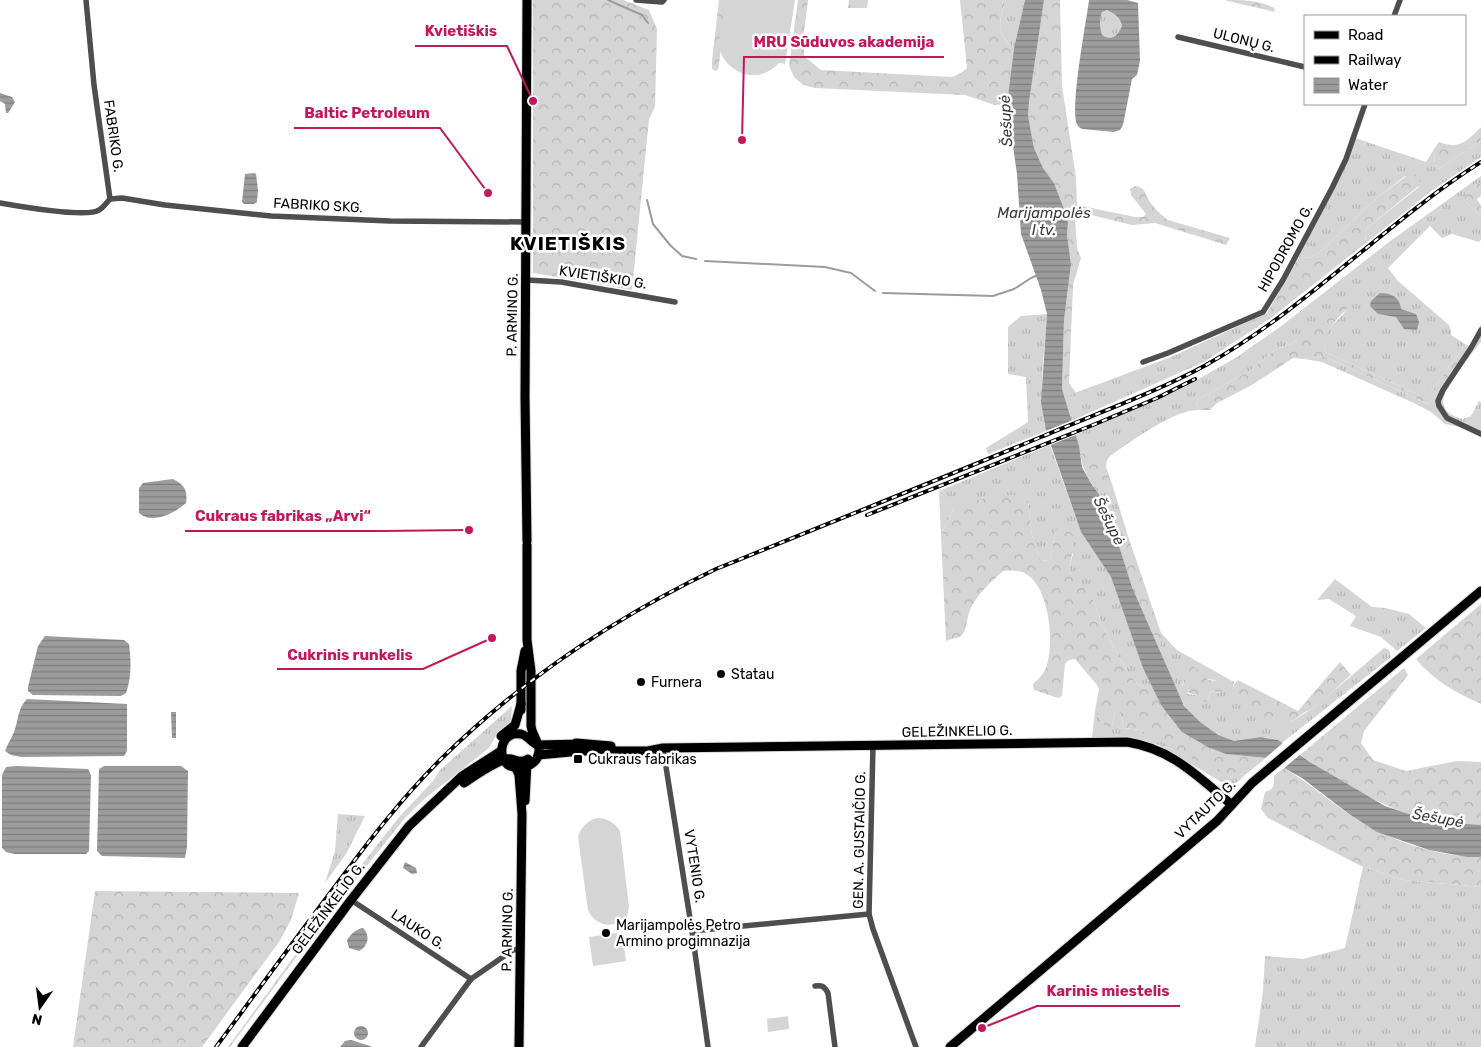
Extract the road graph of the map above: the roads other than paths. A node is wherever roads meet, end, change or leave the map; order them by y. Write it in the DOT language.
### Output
graph roads {
  1 [pos="86,0"];
  2 [pos="528,0"];
  3 [pos="636,0"];
  4 [pos="1400,0"];
  5 [pos="661,1"];
  6 [pos="1394,15"];
  7 [pos="1178,37"];
  8 [pos="1304,68"];
  9 [pos="1364,105"];
  10 [pos="110,199"];
  11 [pos="0,203"];
  12 [pos="527,222"];
  13 [pos="526,280"];
  14 [pos="675,302"];
  15 [pos="1481,330"];
  16 [pos="1144,362"];
  17 [pos="1481,434"];
  18 [pos="1481,592"];
  19 [pos="527,640"];
  20 [pos="520,704"];
  21 [pos="530,704"];
  22 [pos="521,735"];
  23 [pos="536,745"];
  24 [pos="873,746"];
  25 [pos="663,748"];
  26 [pos="507,761"];
  27 [pos="527,763"];
  28 [pos="463,780"];
  29 [pos="1231,804"];
  30 [pos="522,814"];
  31 [pos="351,900"];
  32 [pos="869,914"];
  33 [pos="692,931"];
  34 [pos="521,949"];
  35 [pos="471,979"];
  36 [pos="815,986"];
  37 [pos="242,1047"];
  38 [pos="421,1047"];
  39 [pos="519,1047"];
  40 [pos="708,1047"];
  41 [pos="835,1047"];
  42 [pos="916,1047"];
  43 [pos="950,1047"];
  1 -- 10 [label="street, FABRIKO G."];
  2 -- 12 [label="main road, P. ARMINO G."];
  3 -- 5 [label="street"];
  4 -- 6 [label="street"];
  7 -- 8 [label="street, ULONŲ G."];
  9 -- 16 [label="street, HIPODROMO G."];
  10 -- 11 [label="street"];
  10 -- 12 [label="street, FABRIKO SKG."];
  12 -- 13 [label="main road, P. ARMINO G."];
  13 -- 14 [label="street, KVIETIŠKIO G."];
  13 -- 19 [label="main road, P. ARMINO G."];
  15 -- 17 [label="street"];
  18 -- 29 [label="main road, VYTAUTO G."];
  19 -- 20 [label="main road, P. ARMINO G."];
  19 -- 21 [label="main road, P. ARMINO G."];
  20 -- 22 [label="main road, P. ARMINO G."];
  20 -- 28 [label="main road"];
  21 -- 22 [label="main road, P. ARMINO G."];
  21 -- 23 [label="main road, P. ARMINO G."];
  22 -- 23 [label="main road"];
  22 -- 26 [label="main road"];
  23 -- 25 [label="main road, GELEŽINKELIO G."];
  23 -- 25 [label="main road, GELEŽINKELIO G."];
  23 -- 27 [label="main road, P. ARMINO G."];
  24 -- 25 [label="main road, GELEŽINKELIO G."];
  24 -- 29 [label="main road, GELEŽINKELIO G."];
  24 -- 32 [label="street, GEN. A. GUSTAIČIO G."];
  25 -- 33 [label="street, VYTENIO G."];
  26 -- 27 [label="main road"];
  26 -- 27 [label="main road"];
  26 -- 28 [label="main road, GELEŽINKELIO G."];
  26 -- 28 [label="main road, GELEŽINKELIO G."];
  26 -- 30 [label="main road, P. ARMINO G."];
  27 -- 30 [label="main road, P. ARMINO G."];
  28 -- 31 [label="main road, GELEŽINKELIO G."];
  29 -- 43 [label="main road, VYTAUTO G."];
  30 -- 34 [label="main road, P. ARMINO G."];
  31 -- 35 [label="street, LAUKO G."];
  31 -- 37 [label="main road, GELEŽINKELIO G."];
  32 -- 33 [label="street"];
  32 -- 42 [label="street, GEN. A. GUSTAIČIO G."];
  33 -- 40 [label="street, VYTENIO G."];
  34 -- 35 [label="street"];
  34 -- 39 [label="main road, P. ARMINO G."];
  35 -- 38 [label="street"];
  36 -- 41 [label="street"];
}
